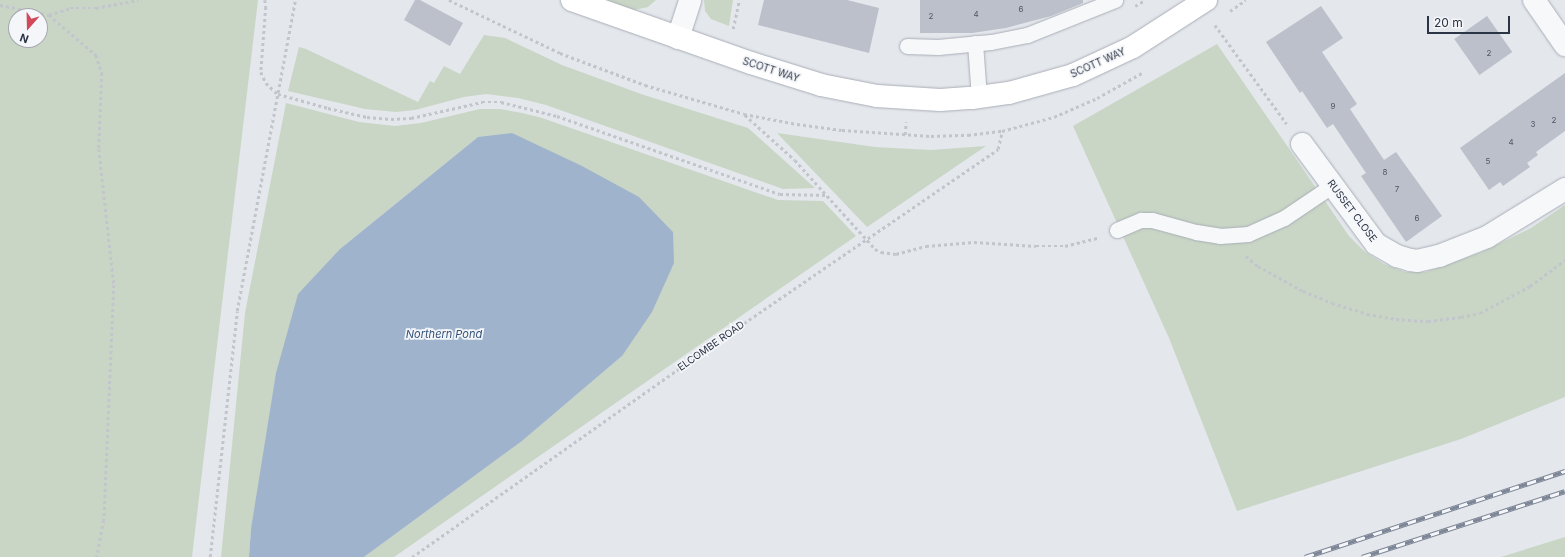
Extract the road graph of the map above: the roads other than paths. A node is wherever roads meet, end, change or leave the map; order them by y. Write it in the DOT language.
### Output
graph roads {
  1 [pos="572,0"];
  2 [pos="690,0"];
  3 [pos="1115,0"];
  4 [pos="1206,0"];
  5 [pos="1534,0"];
  6 [pos="678,38"];
  7 [pos="975,44"];
  8 [pos="1565,45"];
  9 [pos="907,46"];
  10 [pos="979,97"];
  11 [pos="1302,144"];
  12 [pos="1332,185"];
  13 [pos="1565,189"];
  14 [pos="1117,230"];
  1 -- 6 [label="street, SCOTT WAY"];
  2 -- 6 [label="street"];
  3 -- 7 [label="lane"];
  4 -- 10 [label="street, SCOTT WAY"];
  5 -- 8 [label="street"];
  6 -- 10 [label="street, SCOTT WAY"];
  7 -- 9 [label="lane"];
  7 -- 10 [label="lane"];
  11 -- 12 [label="street, RUSSET CLOSE"];
  12 -- 13 [label="street, RUSSET CLOSE"];
  12 -- 14 [label="lane"];
}
